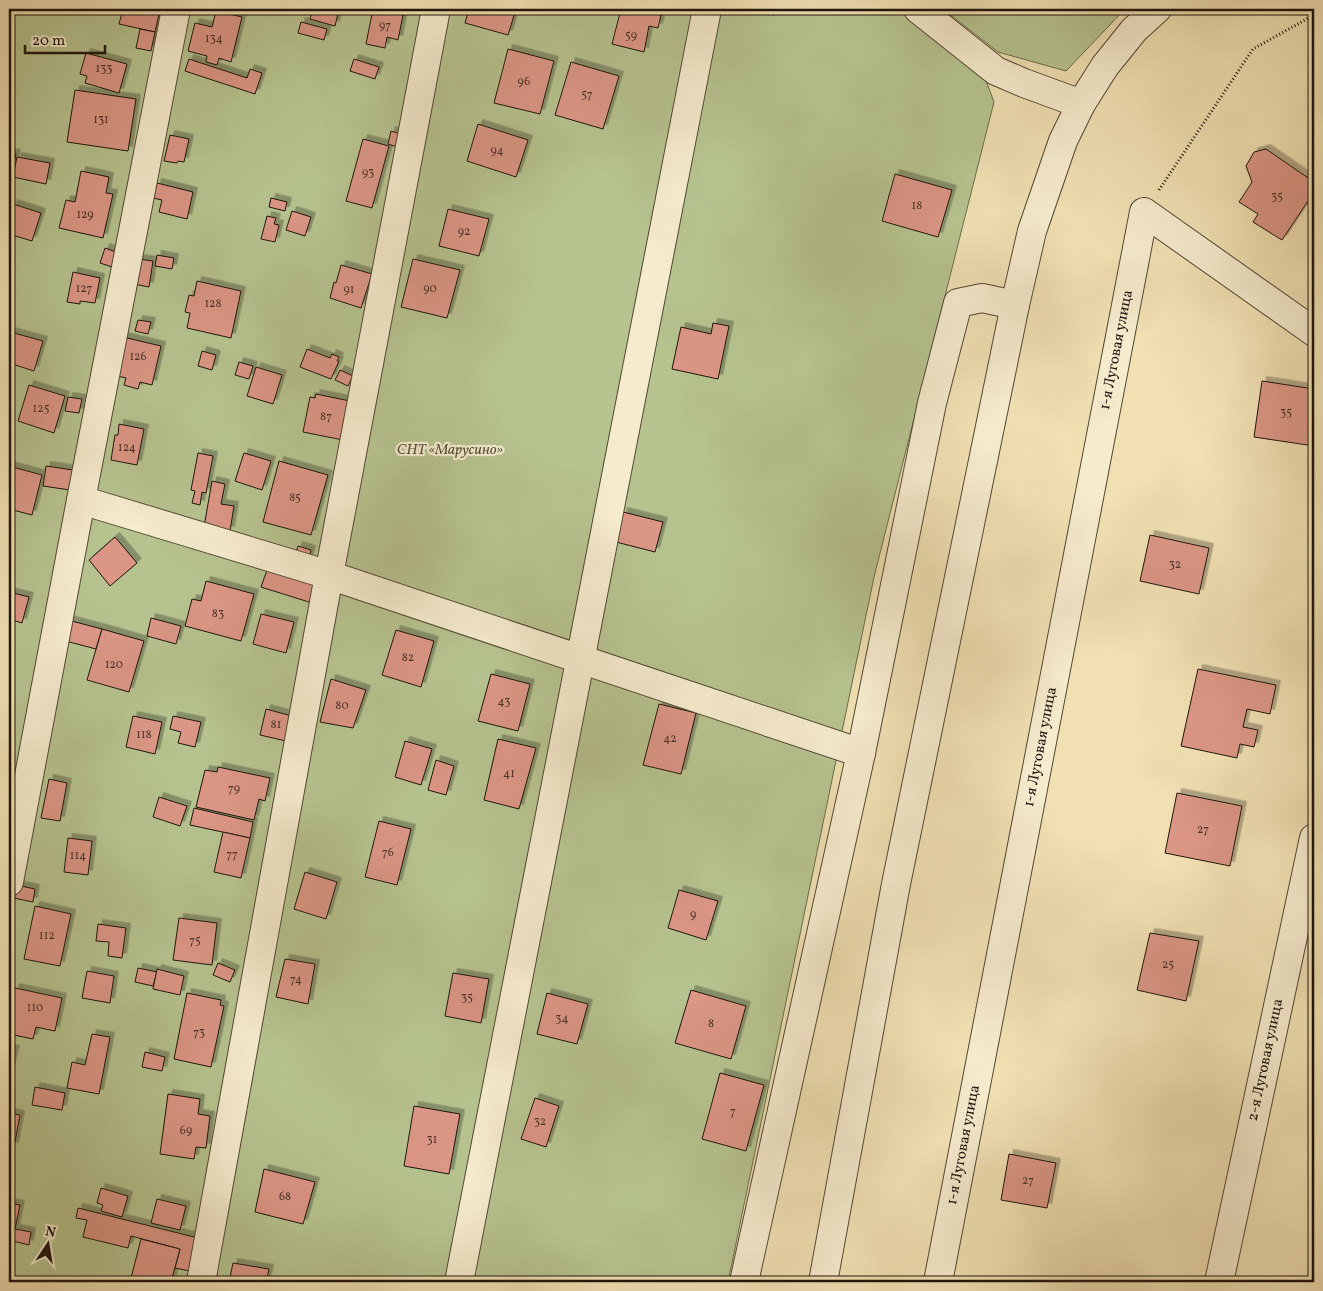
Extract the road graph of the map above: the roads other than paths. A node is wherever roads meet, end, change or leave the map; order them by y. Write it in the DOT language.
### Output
graph roads {
  1 [pos="176,9"];
  2 [pos="436,9"];
  3 [pos="707,9"];
  4 [pos="918,9"];
  5 [pos="1157,9"];
  6 [pos="1081,104"];
  7 [pos="1015,306"];
  8 [pos="1314,332"];
  9 [pos="81,500"];
  10 [pos="330,575"];
  11 [pos="580,660"];
  12 [pos="861,753"];
  13 [pos="1314,838"];
  14 [pos="9,882"];
  15 [pos="201,1282"];
  16 [pos="459,1282"];
  17 [pos="744,1282"];
  18 [pos="822,1282"];
  19 [pos="938,1282"];
  20 [pos="1219,1282"];
  1 -- 9 [label="street"];
  2 -- 10 [label="street"];
  3 -- 11 [label="street"];
  4 -- 6 [label="street"];
  5 -- 6 [label="street"];
  6 -- 7 [label="street"];
  7 -- 12 [label="street"];
  7 -- 18 [label="street"];
  8 -- 19 [label="street, 1-я Луговая улица"];
  9 -- 10 [label="street"];
  9 -- 14 [label="street"];
  10 -- 11 [label="street"];
  10 -- 15 [label="street"];
  11 -- 12 [label="street"];
  11 -- 16 [label="street"];
  12 -- 17 [label="street"];
  13 -- 20 [label="street, 2-я Луговая улица"];
}
